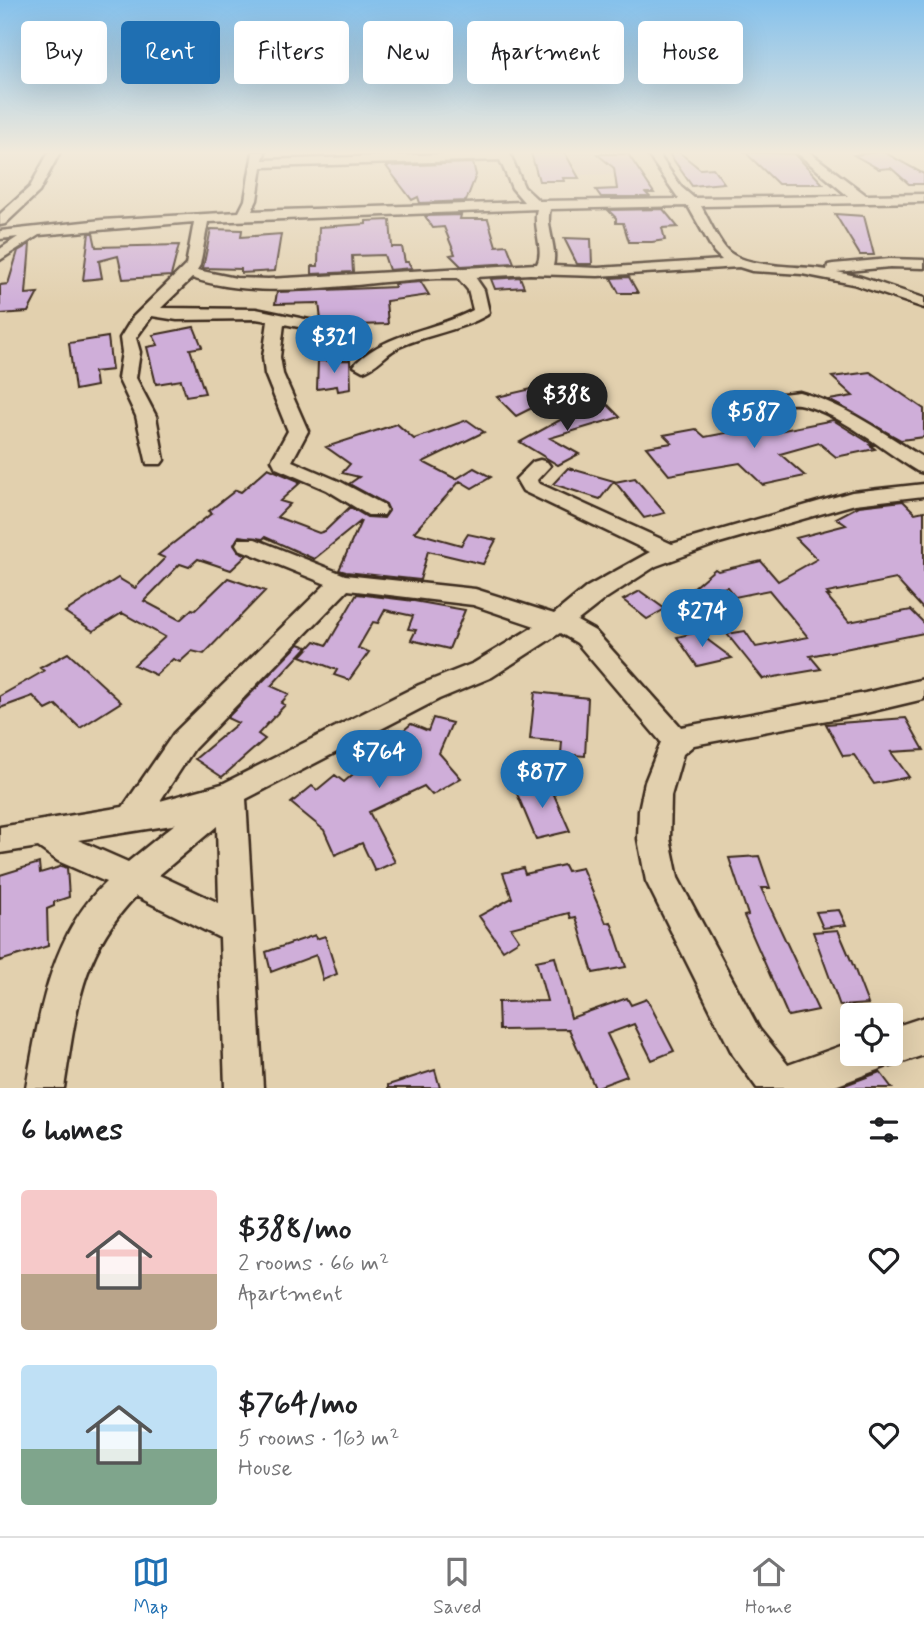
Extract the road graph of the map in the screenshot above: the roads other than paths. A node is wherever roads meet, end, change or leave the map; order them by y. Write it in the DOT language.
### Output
graph roads {
  1 [pos="20,203"];
  2 [pos="250,203"];
  3 [pos="537,203"];
  4 [pos="746,203"];
  5 [pos="693,204"];
  6 [pos="541,205"];
  7 [pos="244,215"];
  8 [pos="202,218"];
  9 [pos="0,221"];
  10 [pos="34,232"];
  11 [pos="0,235"];
  12 [pos="0,256"];
  13 [pos="738,263"];
  14 [pos="924,264"];
  15 [pos="526,270"];
  16 [pos="510,271"];
  17 [pos="807,271"];
  18 [pos="188,272"];
  19 [pos="461,273"];
  20 [pos="474,285"];
  21 [pos="924,303"];
  22 [pos="148,311"];
  23 [pos="275,316"];
  24 [pos="318,326"];
  25 [pos="363,366"];
  26 [pos="738,405"];
  27 [pos="154,460"];
  28 [pos="540,466"];
  29 [pos="924,467"];
  30 [pos="924,490"];
  31 [pos="376,510"];
  32 [pos="247,544"];
  33 [pos="671,553"];
  34 [pos="342,582"];
  35 [pos="558,623"];
  36 [pos="924,689"];
  37 [pos="677,741"];
  38 [pos="231,793"];
  39 [pos="132,818"];
  40 [pos="42,833"];
  41 [pos="0,840"];
  42 [pos="133,881"];
  43 [pos="236,929"];
  44 [pos="924,1036"];
  45 [pos="903,1043"];
  46 [pos="840,1065"];
  47 [pos="779,1087"];
  48 [pos="45,1088"];
  49 [pos="244,1088"];
  1 -- 9 [label="street"];
  2 -- 7 [label="street"];
  3 -- 6 [label="street"];
  4 -- 5 [label="street"];
  5 -- 6 [label="street"];
  5 -- 13 [label="street"];
  6 -- 7 [label="street"];
  6 -- 15 [label="street"];
  7 -- 8 [label="street"];
  8 -- 10 [label="street"];
  8 -- 18 [label="street"];
  10 -- 11 [label="street"];
  10 -- 12 [label="street"];
  13 -- 15 [label="street"];
  13 -- 17 [label="street"];
  14 -- 17 [label="street"];
  15 -- 16 [label="street"];
  16 -- 19 [label="street"];
  16 -- 20 [label="street"];
  17 -- 21 [label="street"];
  18 -- 19 [label="street"];
  18 -- 22 [label="street"];
  19 -- 20 [label="street"];
  20 -- 25 [label="street"];
  22 -- 23 [label="street"];
  22 -- 27 [label="street"];
  23 -- 24 [label="street"];
  23 -- 31 [label="street"];
  26 -- 29 [label="street"];
  28 -- 33 [label="street"];
  30 -- 33 [label="street"];
  32 -- 34 [label="street"];
  33 -- 35 [label="street"];
  34 -- 35 [label="street"];
  34 -- 39 [label="street"];
  35 -- 37 [label="street"];
  35 -- 38 [label="street"];
  36 -- 37 [label="street"];
  37 -- 47 [label="street"];
  38 -- 39 [label="street"];
  38 -- 42 [label="street"];
  38 -- 43 [label="street"];
  39 -- 40 [label="street"];
  40 -- 41 [label="street"];
  40 -- 42 [label="street"];
  42 -- 43 [label="street"];
  42 -- 48 [label="street"];
  43 -- 49 [label="street"];
  44 -- 45 [label="street"];
  46 -- 47 [label="street"];
}
